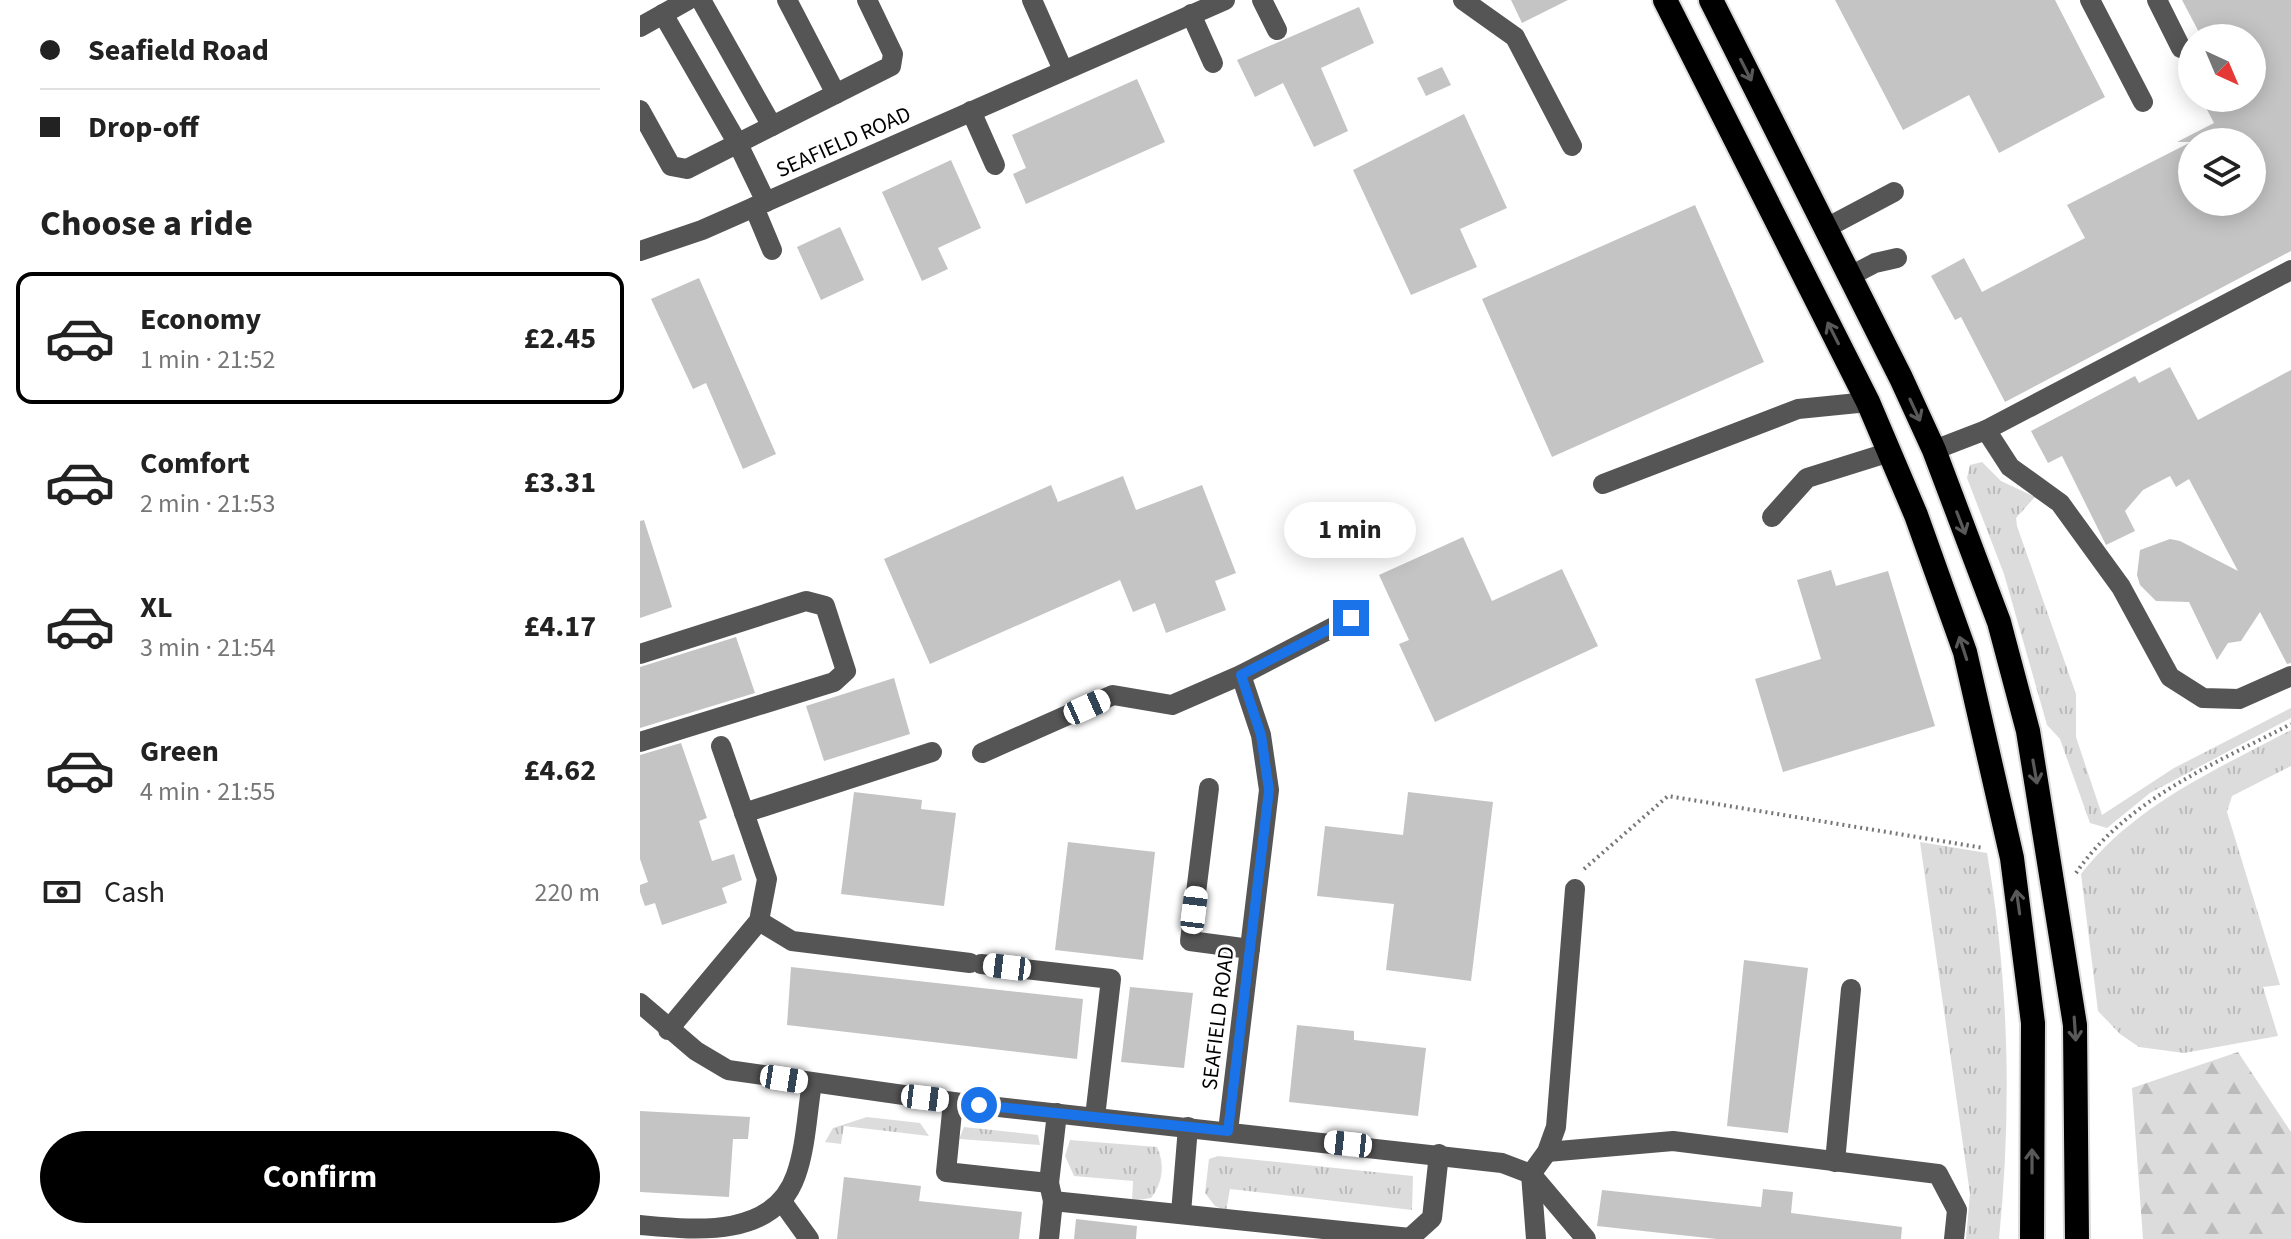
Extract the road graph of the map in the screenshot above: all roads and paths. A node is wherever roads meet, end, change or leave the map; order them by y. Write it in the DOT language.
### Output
graph roads {
  1 [pos="688,0"];
  2 [pos="701,0"];
  3 [pos="787,0"];
  4 [pos="867,0"];
  5 [pos="1032,0"];
  6 [pos="1225,0"];
  7 [pos="1262,0"];
  8 [pos="1463,0"];
  9 [pos="1665,0"];
  10 [pos="1711,0"];
  11 [pos="2090,0"];
  12 [pos="2157,0"];
  13 [pos="663,14"];
  14 [pos="1191,14"];
  15 [pos="640,27"];
  16 [pos="1277,30"];
  17 [pos="2178,42"];
  18 [pos="1213,63"];
  19 [pos="1063,70"];
  20 [pos="836,94"];
  21 [pos="2143,102"];
  22 [pos="640,110"];
  23 [pos="971,111"];
  24 [pos="772,126"];
  25 [pos="738,144"];
  26 [pos="1572,146"];
  27 [pos="995,165"];
  28 [pos="1894,192"];
  29 [pos="760,204"];
  30 [pos="1826,228"];
  31 [pos="772,250"];
  32 [pos="640,251"];
  33 [pos="1897,258"];
  34 [pos="2291,270"];
  35 [pos="1850,276"];
  36 [pos="1868,402"];
  37 [pos="1986,430"];
  38 [pos="1934,450"];
  39 [pos="1890,452"];
  40 [pos="1603,484"];
  41 [pos="1772,517"];
  42 [pos="1351,618"];
  43 [pos="640,654"];
  44 [pos="1241,675"];
  45 [pos="2291,676"];
  46 [pos="2291,724"];
  47 [pos="640,742"];
  48 [pos="721,746"];
  49 [pos="932,752"];
  50 [pos="982,753"];
  51 [pos="1209,788"];
  52 [pos="744,813"];
  53 [pos="1991,849"];
  54 [pos="2075,873"];
  55 [pos="1575,889"];
  56 [pos="759,921"];
  57 [pos="1250,949"];
  58 [pos="1851,989"];
  59 [pos="640,1003"];
  60 [pos="668,1030"];
  61 [pos="812,1083"];
  62 [pos="953,1102"];
  63 [pos="1057,1113"];
  64 [pos="1095,1117"];
  65 [pos="1188,1127"];
  66 [pos="1228,1131"];
  67 [pos="1547,1152"];
  68 [pos="1439,1154"];
  69 [pos="1835,1162"];
  70 [pos="1531,1174"];
  71 [pos="1051,1192"];
  72 [pos="783,1203"];
  73 [pos="1181,1213"];
  74 [pos="1432,1218"];
  75 [pos="644,1230"];
  76 [pos="1302,1233"];
  77 [pos="809,1239"];
  78 [pos="1049,1239"];
  79 [pos="1436,1239"];
  80 [pos="1536,1239"];
  81 [pos="1586,1239"];
  82 [pos="1954,1239"];
  83 [pos="2032,1239"];
  84 [pos="2077,1239"];
  1 -- 13 [label="street"];
  2 -- 24 [label="street"];
  3 -- 20 [label="street"];
  4 -- 20 [label="street"];
  5 -- 19 [label="street"];
  6 -- 14 [label="street, SEAFIELD ROAD"];
  7 -- 16 [label="street"];
  8 -- 26 [label="street"];
  36 -- 9 [label="highway, one-way"];
  10 -- 30 [label="highway, one-way"];
  11 -- 21 [label="street"];
  12 -- 17 [label="street"];
  13 -- 15 [label="street"];
  13 -- 25 [label="street"];
  14 -- 18 [label="street"];
  14 -- 19 [label="street, SEAFIELD ROAD"];
  19 -- 23 [label="street, SEAFIELD ROAD"];
  20 -- 24 [label="street"];
  22 -- 25 [label="street"];
  23 -- 27 [label="street"];
  23 -- 29 [label="street, SEAFIELD ROAD"];
  24 -- 25 [label="street"];
  25 -- 29 [label="street"];
  28 -- 30 [label="street"];
  29 -- 31 [label="street"];
  29 -- 32 [label="street, SEAFIELD ROAD"];
  30 -- 35 [label="highway"];
  33 -- 35 [label="street"];
  34 -- 37 [label="street"];
  35 -- 38 [label="highway, one-way"];
  36 -- 39 [label="highway"];
  36 -- 40 [label="street"];
  37 -- 38 [label="street"];
  37 -- 45 [label="street"];
  38 -- 84 [label="highway, one-way"];
  39 -- 41 [label="street"];
  83 -- 39 [label="highway, one-way"];
  42 -- 44 [label="street"];
  43 -- 47 [label="street"];
  44 -- 50 [label="street"];
  44 -- 57 [label="street, SEAFIELD ROAD"];
  46 -- 54 [label="path"];
  48 -- 52 [label="street"];
  49 -- 52 [label="street"];
  51 -- 57 [label="street"];
  52 -- 56 [label="street"];
  53 -- 55 [label="path"];
  55 -- 67 [label="street"];
  56 -- 60 [label="street"];
  56 -- 64 [label="street"];
  57 -- 66 [label="street, SEAFIELD ROAD"];
  58 -- 69 [label="street"];
  59 -- 60 [label="street"];
  60 -- 61 [label="street"];
  61 -- 62 [label="street"];
  61 -- 72 [label="street"];
  62 -- 63 [label="street"];
  62 -- 71 [label="street"];
  63 -- 64 [label="street"];
  63 -- 71 [label="street"];
  64 -- 65 [label="street"];
  65 -- 66 [label="street"];
  65 -- 73 [label="street"];
  66 -- 68 [label="street"];
  67 -- 69 [label="street"];
  67 -- 70 [label="street"];
  68 -- 70 [label="street"];
  68 -- 74 [label="street"];
  69 -- 82 [label="street"];
  70 -- 80 [label="street"];
  70 -- 81 [label="street"];
  71 -- 73 [label="street"];
  71 -- 78 [label="street"];
  72 -- 75 [label="street"];
  72 -- 77 [label="street"];
  73 -- 76 [label="street"];
  74 -- 76 [label="street"];
  74 -- 79 [label="street"];
}
